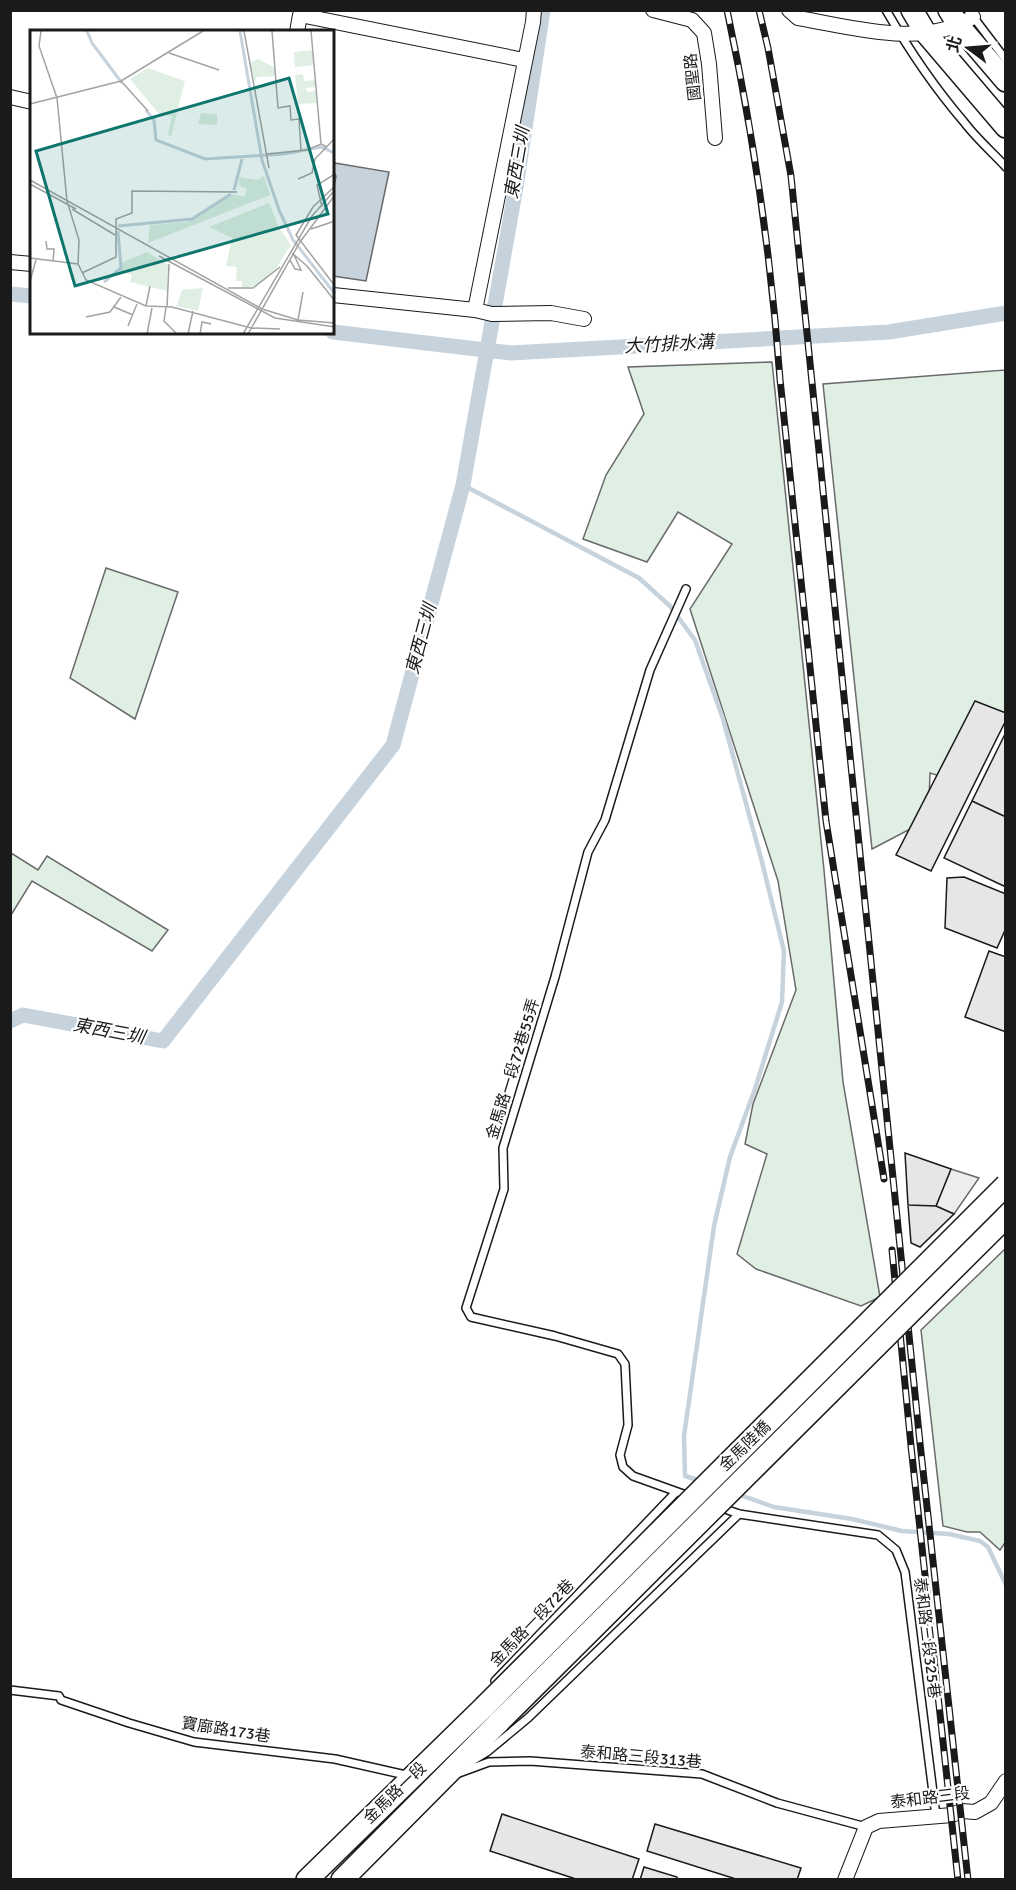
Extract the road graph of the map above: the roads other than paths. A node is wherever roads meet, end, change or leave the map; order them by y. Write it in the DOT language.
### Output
graph roads {
  1 [pos="534,10"];
  2 [pos="653,10"];
  3 [pos="789,10"];
  4 [pos="886,10"];
  5 [pos="912,10"];
  6 [pos="962,16"];
  7 [pos="297,30"];
  8 [pos="925,32"];
  9 [pos="900,35"];
  10 [pos="524,60"];
  11 [pos="1005,60"];
  12 [pos="1005,81"];
  13 [pos="10,97"];
  14 [pos="30,102"];
  15 [pos="1005,127"];
  16 [pos="715,138"];
  17 [pos="1005,167"];
  18 [pos="10,262"];
  19 [pos="30,264"];
  20 [pos="334,295"];
  21 [pos="475,310"];
  22 [pos="584,319"];
  23 [pos="686,589"];
  24 [pos="1005,1185"];
  25 [pos="1005,1217"];
  26 [pos="676,1492"];
  27 [pos="739,1514"];
  28 [pos="10,1690"];
  29 [pos="480,1702"];
  30 [pos="499,1722"];
  31 [pos="418,1776"];
  32 [pos="439,1777"];
  33 [pos="1005,1781"];
  34 [pos="936,1816"];
  35 [pos="866,1827"];
  36 [pos="307,1880"];
  37 [pos="342,1880"];
  38 [pos="845,1880"];
  1 -- 10 [label="street"];
  2 -- 16 [label="street, 國聖路"];
  3 -- 9 [label="street"];
  4 -- 9 [label="lane"];
  5 -- 8 [label="main road"];
  6 -- 8 [label="street"];
  6 -- 11 [label="lane"];
  6 -- 12 [label="main road"];
  7 -- 10 [label="street"];
  8 -- 9 [label="street"];
  8 -- 15 [label="main road"];
  9 -- 17 [label="lane"];
  10 -- 21 [label="street"];
  13 -- 14 [label="street"];
  18 -- 19 [label="street"];
  20 -- 21 [label="street"];
  21 -- 22 [label="street"];
  23 -- 26 [label="lane, 金馬路一段72巷55弄"];
  24 -- 29 [label="main road, 金馬陸橋, bridge"];
  25 -- 30 [label="main road, 金馬陸橋, bridge"];
  26 -- 27 [label="lane, 泰和路三段325巷"];
  26 -- 29 [label="lane, 金馬路一段72巷"];
  27 -- 32 [label="lane"];
  27 -- 34 [label="lane, 泰和路三段325巷"];
  28 -- 31 [label="lane, 寶廍路173巷"];
  29 -- 31 [label="main road, 金馬路一段"];
  30 -- 32 [label="main road, 金馬路一段"];
  31 -- 36 [label="main road, 金馬路一段"];
  32 -- 35 [label="lane, 泰和路三段313巷"];
  32 -- 37 [label="main road, 金馬路一段"];
  33 -- 34 [label="street, 泰和路三段"];
  34 -- 35 [label="street, 泰和路三段"];
  35 -- 38 [label="street"];
}
